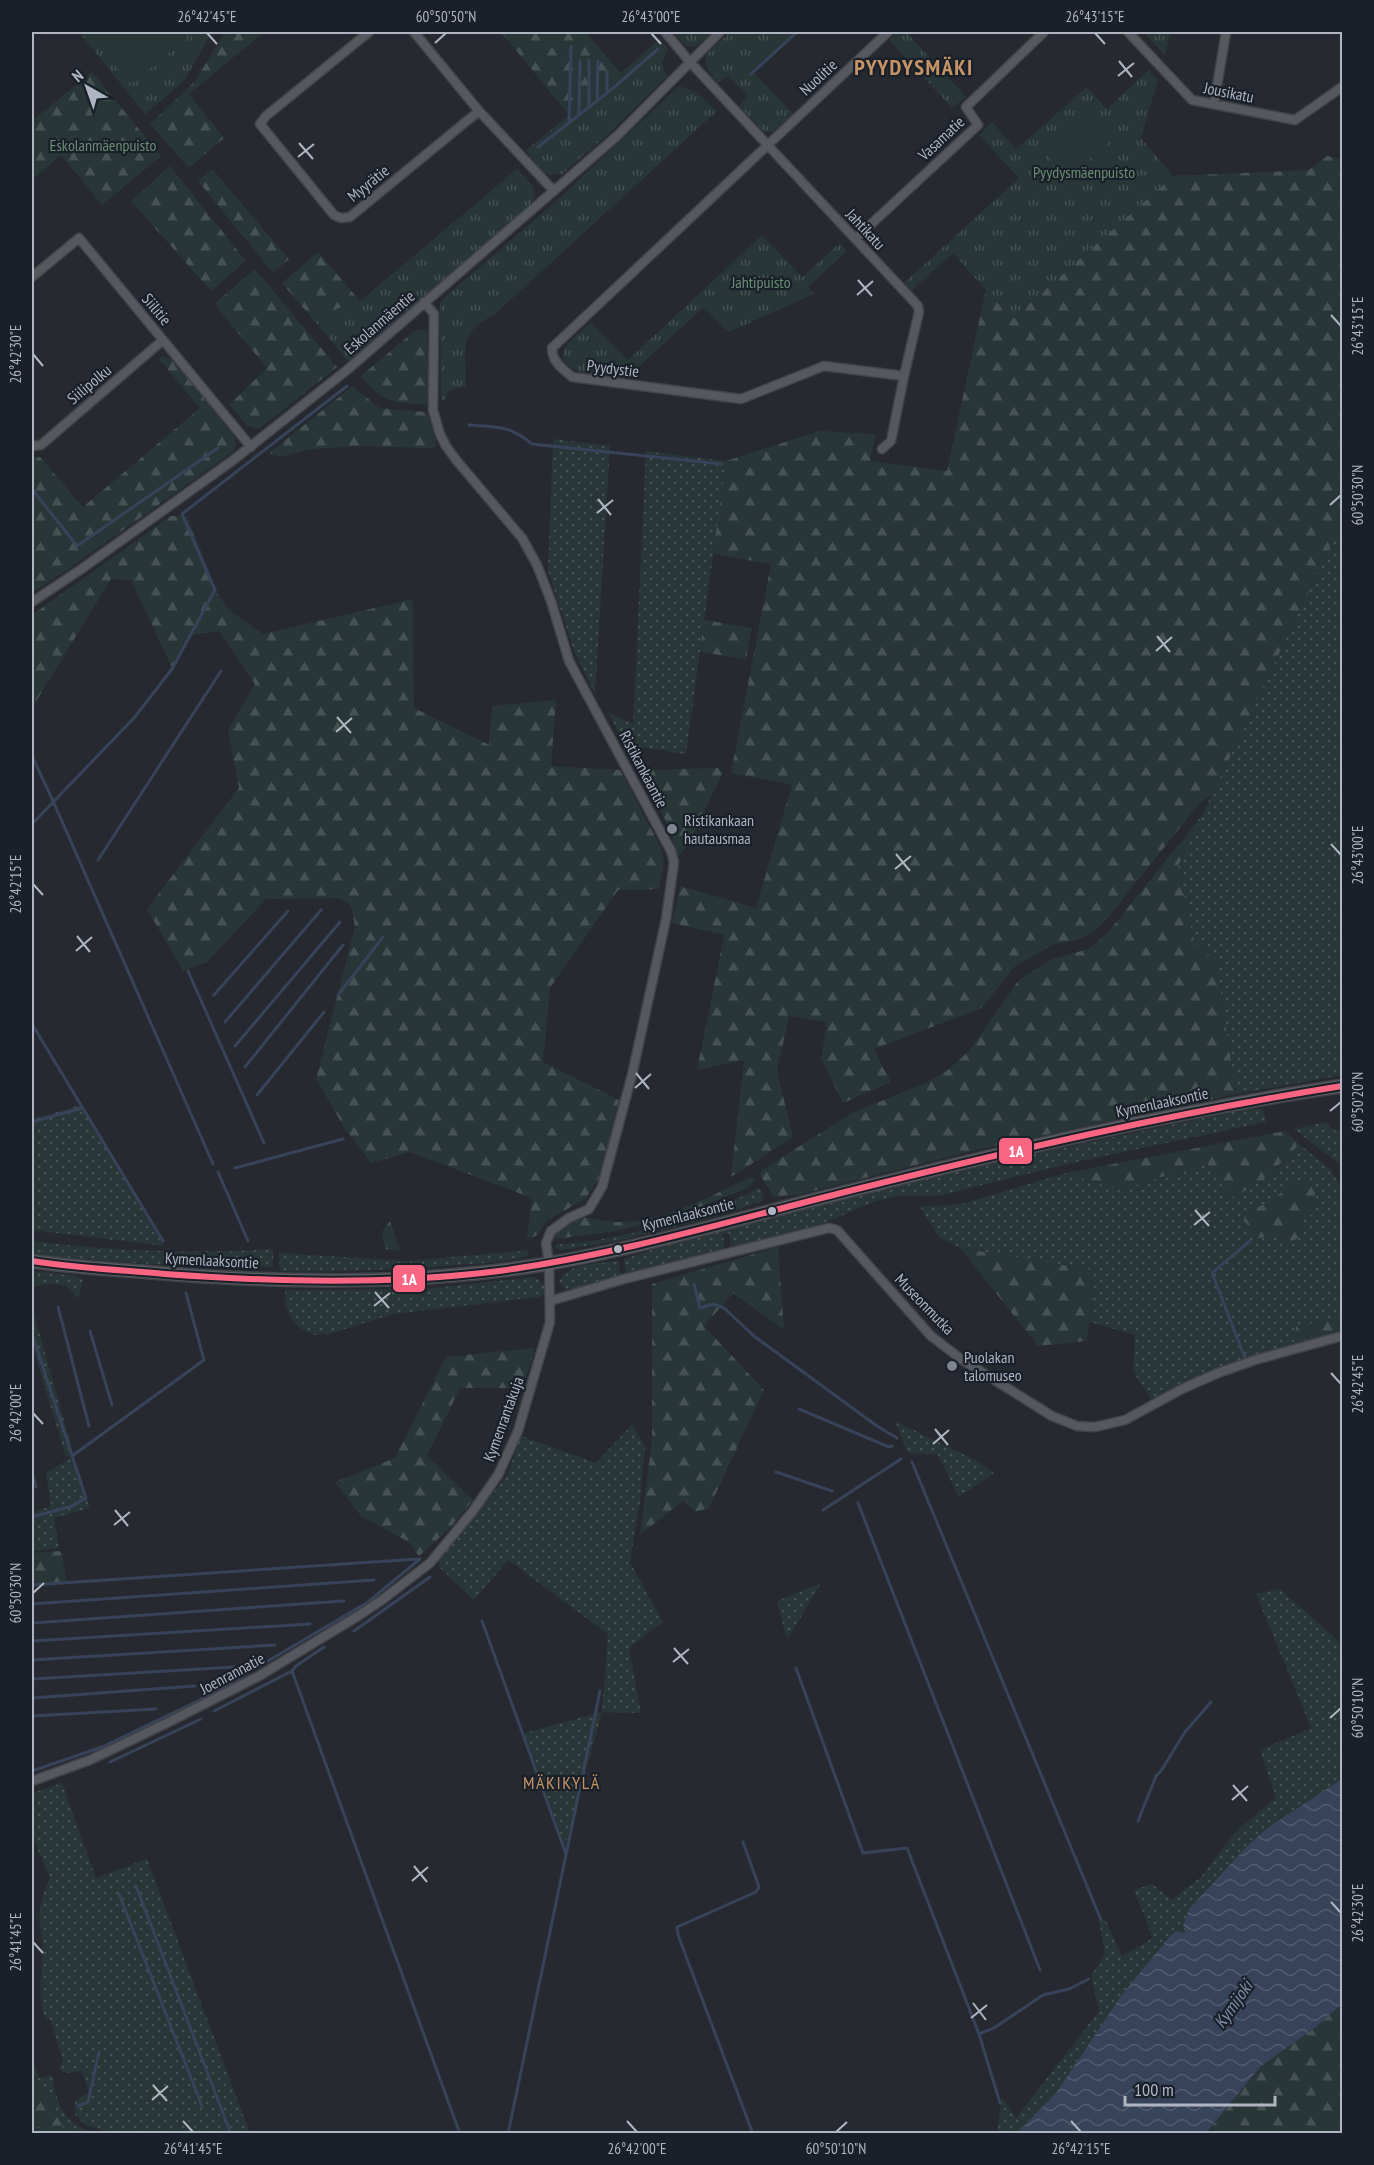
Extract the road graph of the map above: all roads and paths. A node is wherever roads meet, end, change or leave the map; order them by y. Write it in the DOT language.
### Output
graph roads {
  1 [pos="369,32"];
  2 [pos="414,32"];
  3 [pos="665,32"];
  4 [pos="720,32"];
  5 [pos="888,32"];
  6 [pos="1044,32"];
  7 [pos="1128,32"];
  8 [pos="1226,32"];
  9 [pos="690,62"];
  10 [pos="1342,87"];
  11 [pos="1214,104"];
  12 [pos="479,111"];
  13 [pos="768,145"];
  14 [pos="554,191"];
  15 [pos="855,238"];
  16 [pos="32,277"];
  17 [pos="424,303"];
  18 [pos="163,340"];
  19 [pos="904,375"];
  20 [pos="32,446"];
  21 [pos="251,447"];
  22 [pos="882,449"];
  23 [pos="32,602"];
  24 [pos="1342,1086"];
  25 [pos="32,1261"];
  26 [pos="549,1263"];
  27 [pos="550,1300"];
  28 [pos="1342,1336"];
  29 [pos="430,1563"];
  30 [pos="32,1780"];
  1 -- 12 [label="street, Myyrätie"];
  2 -- 12 [label="street"];
  3 -- 9 [label="street, Jahtikatu"];
  4 -- 9 [label="street, Eskolanmäentie"];
  5 -- 13 [label="street, Nuolitie"];
  6 -- 15 [label="street, Vasamatie"];
  7 -- 11 [label="street, Jousikatu"];
  8 -- 11 [label="street"];
  9 -- 13 [label="street, Jahtikatu"];
  9 -- 14 [label="street, Eskolanmäentie"];
  10 -- 11 [label="street, Jousikatu"];
  12 -- 14 [label="street"];
  13 -- 15 [label="street, Jahtikatu"];
  13 -- 19 [label="street, Pyydystie"];
  14 -- 17 [label="street, Eskolanmäentie"];
  15 -- 19 [label="street, Jahtikatu"];
  16 -- 18 [label="street, Siilitie"];
  17 -- 21 [label="street, Eskolanmäentie"];
  17 -- 26 [label="street, Ristikankaantie"];
  18 -- 20 [label="street, Siilipolku"];
  18 -- 21 [label="street, Siilitie"];
  19 -- 22 [label="street, Jahtikatu"];
  21 -- 23 [label="street, Eskolanmäentie"];
  24 -- 26 [label="main road, Kymenlaaksontie"];
  25 -- 26 [label="main road, Kymenlaaksontie"];
  26 -- 27 [label="street, Kymenrantakuja"];
  27 -- 28 [label="street, Museonmutka"];
  27 -- 29 [label="street, Kymenrantakuja"];
  29 -- 30 [label="street, Joenrannatie"];
}
